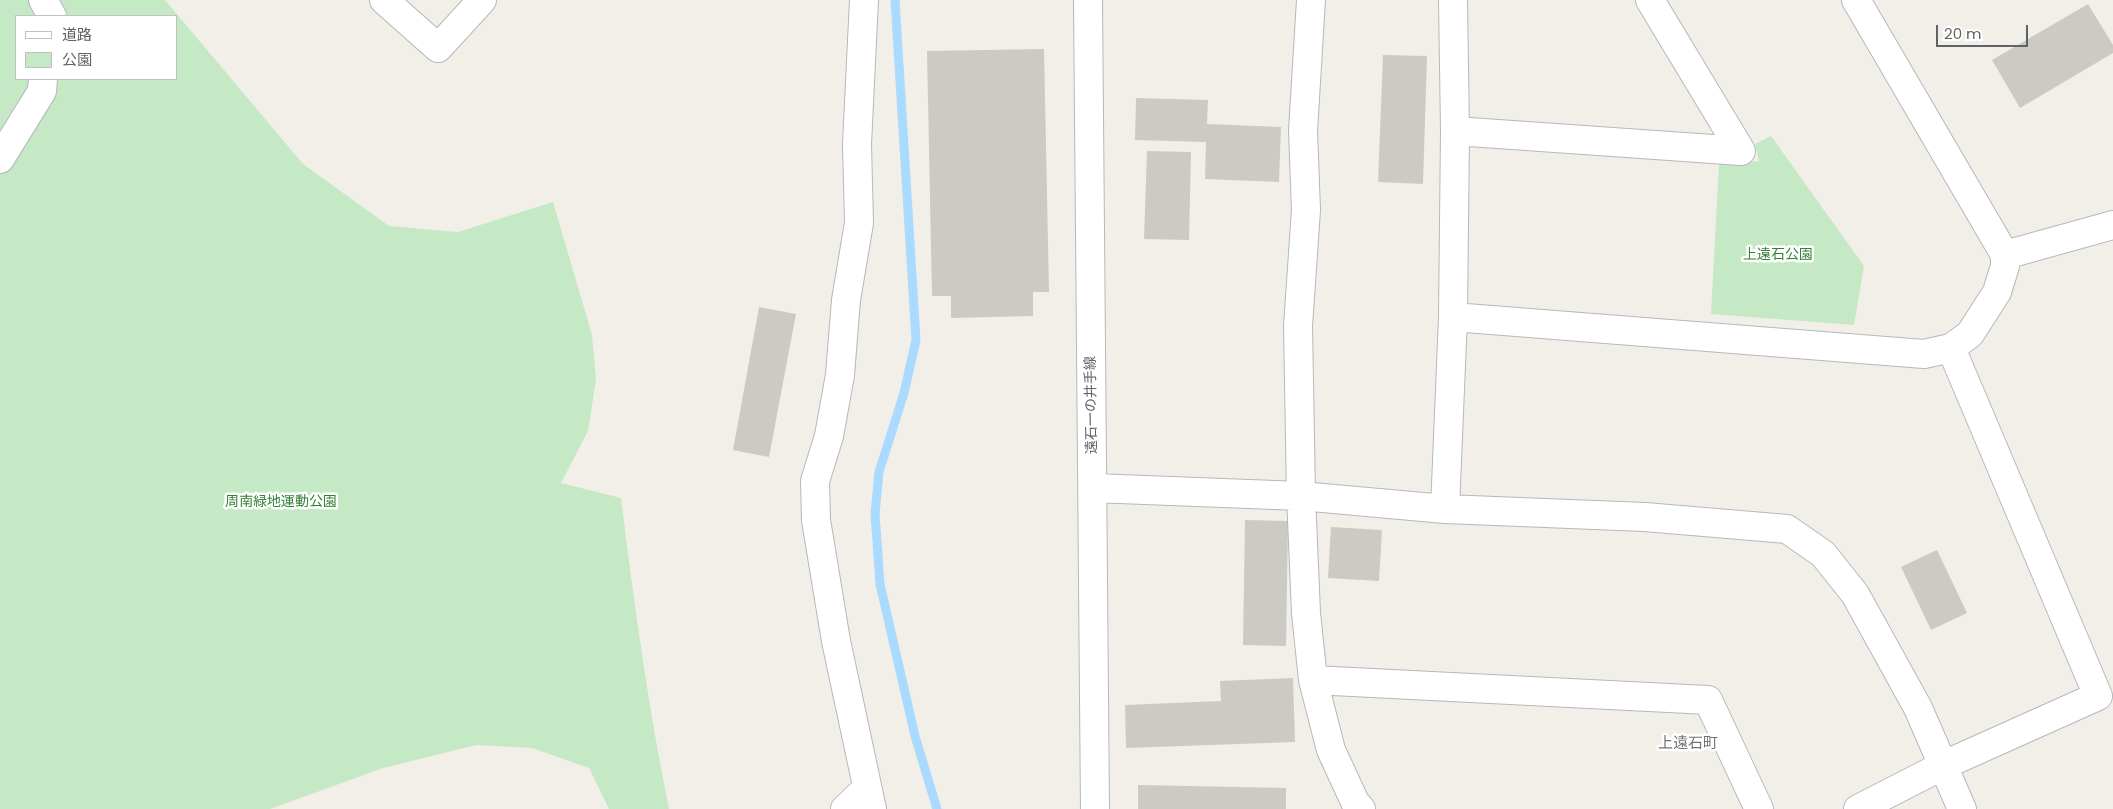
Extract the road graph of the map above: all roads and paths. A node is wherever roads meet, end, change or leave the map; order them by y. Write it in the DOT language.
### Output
graph roads {
  1 [pos="44,0"];
  2 [pos="384,0"];
  3 [pos="482,0"];
  4 [pos="864,0"];
  5 [pos="1088,0"];
  6 [pos="1311,0"];
  7 [pos="1453,0"];
  8 [pos="1650,0"];
  9 [pos="1856,0"];
  10 [pos="52,15"];
  11 [pos="43,80"];
  12 [pos="1455,131"];
  13 [pos="0,158"];
  14 [pos="2113,225"];
  15 [pos="2005,255"];
  16 [pos="1453,317"];
  17 [pos="1951,348"];
  18 [pos="1093,488"];
  19 [pos="1301,496"];
  20 [pos="1445,509"];
  21 [pos="1313,680"];
  22 [pos="1944,765"];
  23 [pos="869,799"];
  24 [pos="845,809"];
  25 [pos="1095,809"];
  26 [pos="1361,809"];
  27 [pos="1759,809"];
  28 [pos="1858,809"];
  29 [pos="1962,809"];
  1 -- 10 [label="street"];
  2 -- 3 [label="street"];
  4 -- 23 [label="street"];
  5 -- 18 [label="street, 遠石一の井手線"];
  6 -- 19 [label="street"];
  7 -- 12 [label="street"];
  8 -- 12 [label="street"];
  9 -- 15 [label="street"];
  11 -- 13 [label="street"];
  12 -- 16 [label="street"];
  14 -- 15 [label="street"];
  15 -- 17 [label="street"];
  16 -- 17 [label="street"];
  16 -- 20 [label="street"];
  17 -- 22 [label="street"];
  18 -- 19 [label="street"];
  18 -- 25 [label="street, 遠石一の井手線"];
  19 -- 20 [label="street"];
  19 -- 21 [label="street"];
  20 -- 22 [label="street"];
  21 -- 26 [label="street"];
  21 -- 27 [label="street"];
  22 -- 28 [label="street"];
  22 -- 29 [label="street"];
  23 -- 24 [label="street"];
}
